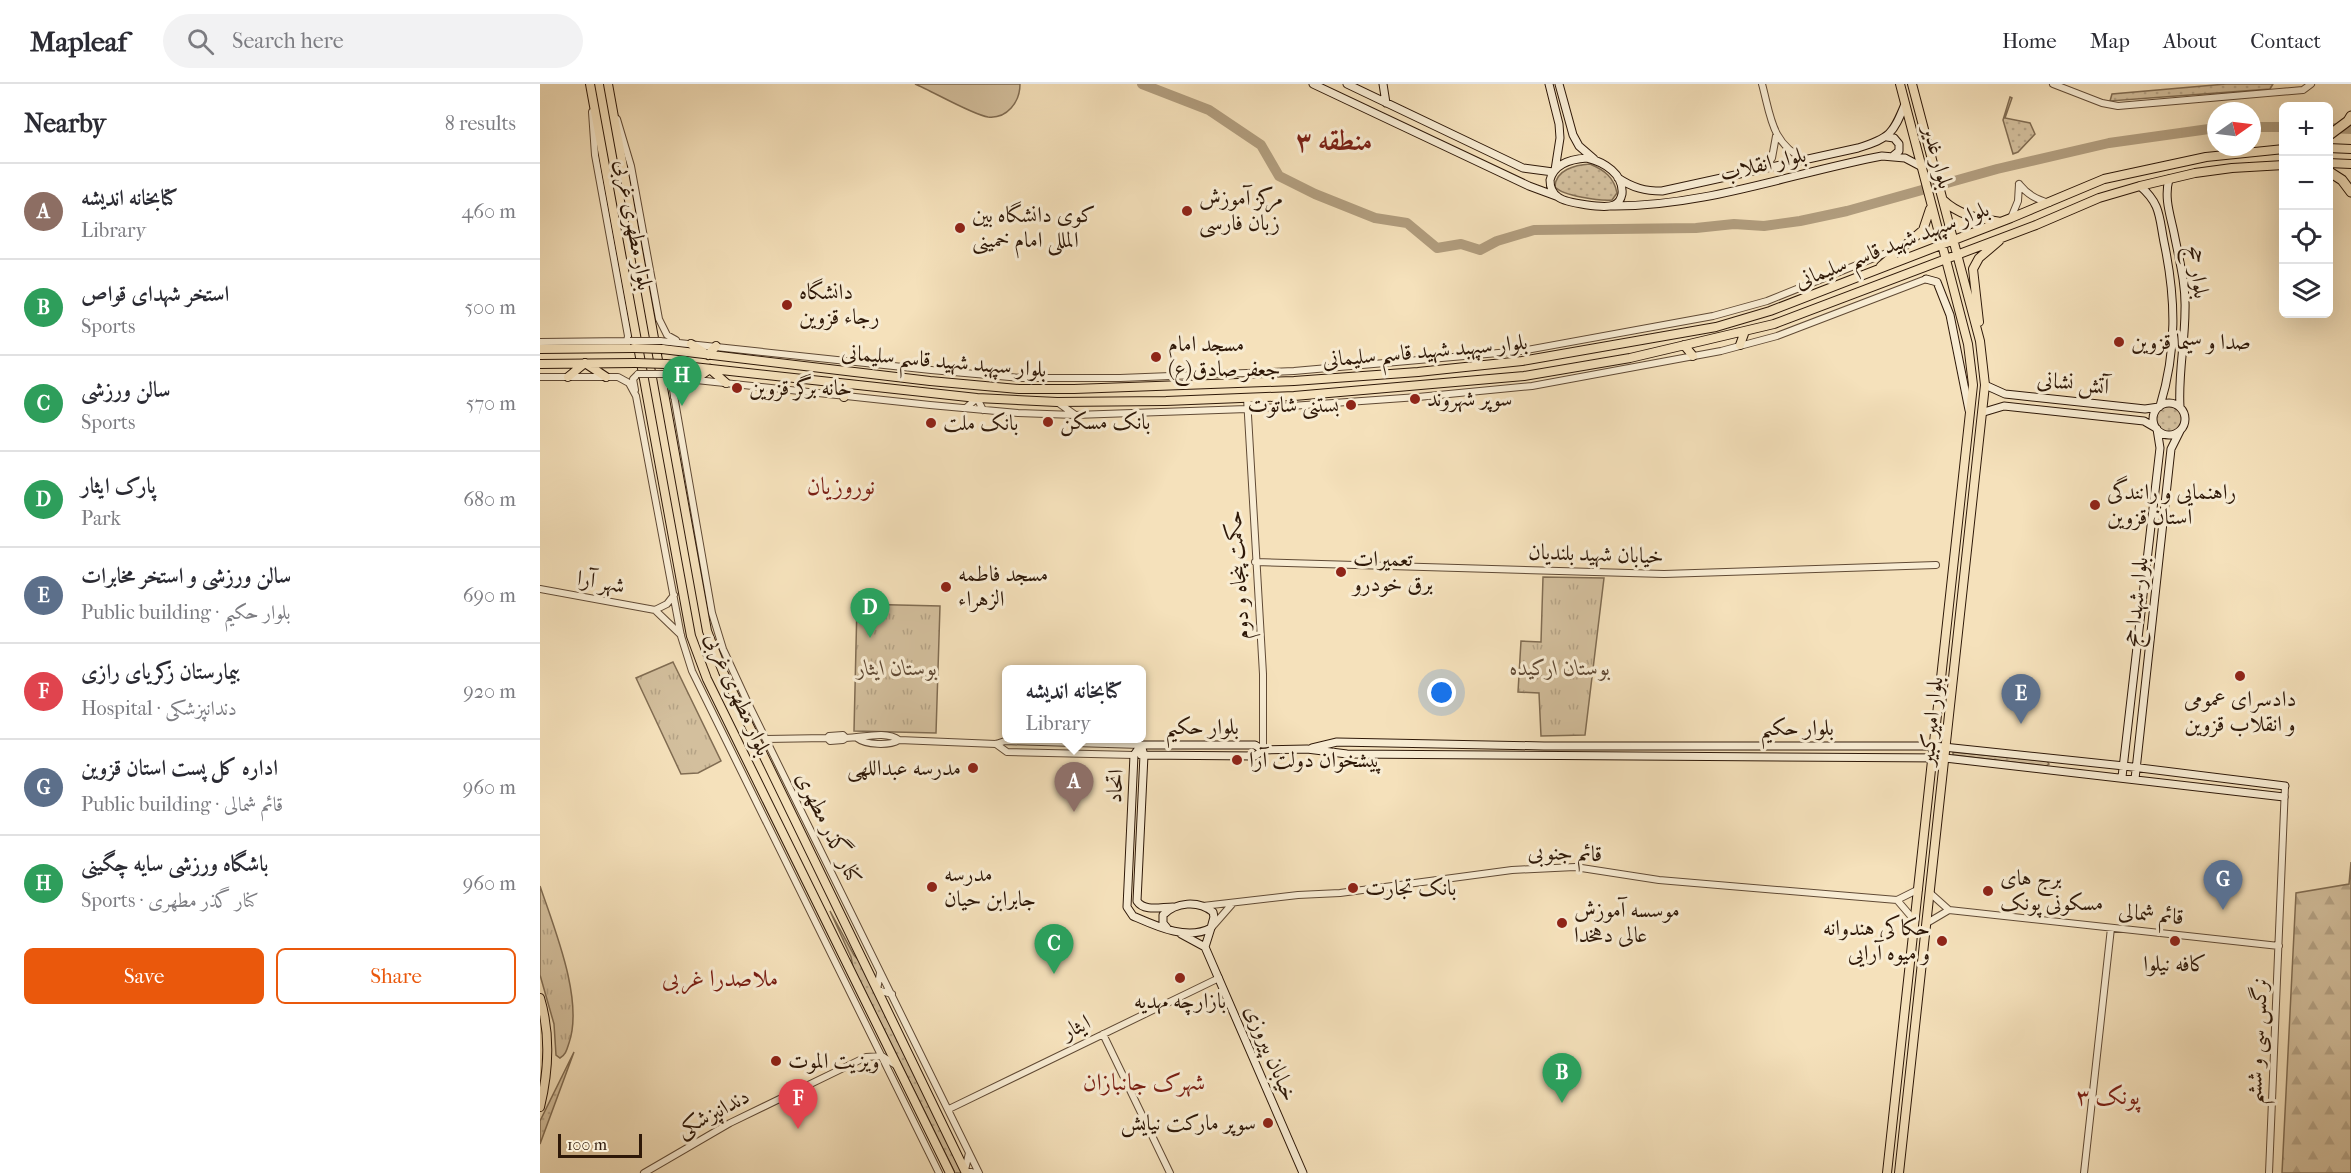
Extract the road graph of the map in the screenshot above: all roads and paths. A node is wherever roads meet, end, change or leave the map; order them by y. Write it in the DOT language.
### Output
graph roads {
  1 [pos="1313,84"];
  2 [pos="1383,84"];
  3 [pos="1549,84"];
  4 [pos="1559,84"];
  5 [pos="1762,84"];
  6 [pos="1900,84"];
  7 [pos="1911,84"];
  8 [pos="2054,84"];
  9 [pos="2277,84"];
  10 [pos="2311,84"];
  11 [pos="1352,85"];
  12 [pos="591,86"];
  13 [pos="609,88"];
  14 [pos="2281,92"];
  15 [pos="1386,103"];
  16 [pos="1905,104"];
  17 [pos="2350,118"];
  18 [pos="2333,132"];
  19 [pos="1776,136"];
  20 [pos="1887,137"];
  21 [pos="2333,148"];
  22 [pos="2279,149"];
  23 [pos="2351,149"];
  24 [pos="1893,156"];
  25 [pos="1596,160"];
  26 [pos="1805,160"];
  27 [pos="2333,164"];
  28 [pos="2351,164"];
  29 [pos="2279,165"];
  30 [pos="1922,166"];
  31 [pos="1764,169"];
  32 [pos="1554,171"];
  33 [pos="2333,174"];
  34 [pos="2116,176"];
  35 [pos="1618,178"];
  36 [pos="2169,179"];
  37 [pos="2095,182"];
  38 [pos="2140,186"];
  39 [pos="2120,191"];
  40 [pos="2351,192"];
  41 [pos="1556,196"];
  42 [pos="1942,198"];
  43 [pos="2099,198"];
  44 [pos="2166,198"];
  45 [pos="2156,201"];
  46 [pos="1931,203"];
  47 [pos="2050,203"];
  48 [pos="1611,206"];
  49 [pos="2011,218"];
  50 [pos="1948,222"];
  51 [pos="2002,222"];
  52 [pos="1936,225"];
  53 [pos="2006,236"];
  54 [pos="1953,241"];
  55 [pos="1942,245"];
  56 [pos="1900,248"];
  57 [pos="1957,255"];
  58 [pos="1945,258"];
  59 [pos="1878,268"];
  60 [pos="1962,274"];
  61 [pos="1950,278"];
  62 [pos="1926,279"];
  63 [pos="1745,331"];
  64 [pos="1980,341"];
  65 [pos="540,342"];
  66 [pos="679,342"];
  67 [pos="591,343"];
  68 [pos="630,344"];
  69 [pos="691,344"];
  70 [pos="661,345"];
  71 [pos="1684,345"];
  72 [pos="1740,345"];
  73 [pos="716,346"];
  74 [pos="540,349"];
  75 [pos="569,349"];
  76 [pos="1589,350"];
  77 [pos="1573,352"];
  78 [pos="708,355"];
  79 [pos="1693,356"];
  80 [pos="1441,359"];
  81 [pos="585,363"];
  82 [pos="540,364"];
  83 [pos="1592,366"];
  84 [pos="710,369"];
  85 [pos="1577,369"];
  86 [pos="1442,370"];
  87 [pos="1262,372"];
  88 [pos="540,377"];
  89 [pos="567,377"];
  90 [pos="606,377"];
  91 [pos="1136,377"];
  92 [pos="694,380"];
  93 [pos="1262,382"];
  94 [pos="726,383"];
  95 [pos="845,384"];
  96 [pos="1185,385"];
  97 [pos="1985,385"];
  98 [pos="1164,386"];
  99 [pos="1145,387"];
  100 [pos="636,396"];
  101 [pos="674,397"];
  102 [pos="844,397"];
  103 [pos="976,398"];
  104 [pos="1247,398"];
  105 [pos="2047,399"];
  106 [pos="1166,401"];
  107 [pos="1185,401"];
  108 [pos="1057,402"];
  109 [pos="2159,406"];
  110 [pos="2180,407"];
  111 [pos="966,408"];
  112 [pos="1247,409"];
  113 [pos="983,410"];
  114 [pos="2046,411"];
  115 [pos="1984,412"];
  116 [pos="1075,414"];
  117 [pos="1970,422"];
  118 [pos="2156,429"];
  119 [pos="2180,431"];
  120 [pos="1255,562"];
  121 [pos="1936,564"];
  122 [pos="540,589"];
  123 [pos="674,595"];
  124 [pos="655,610"];
  125 [pos="681,636"];
  126 [pos="733,692"];
  127 [pos="747,701"];
  128 [pos="766,739"];
  129 [pos="1002,742"];
  130 [pos="1073,743"];
  131 [pos="996,744"];
  132 [pos="1141,745"];
  133 [pos="1934,746"];
  134 [pos="1946,747"];
  135 [pos="1307,749"];
  136 [pos="1263,750"];
  137 [pos="1134,755"];
  138 [pos="1144,755"];
  139 [pos="1932,758"];
  140 [pos="1945,758"];
  141 [pos="2062,759"];
  142 [pos="2124,766"];
  143 [pos="2136,767"];
  144 [pos="2060,769"];
  145 [pos="2193,775"];
  146 [pos="2122,777"];
  147 [pos="2135,778"];
  148 [pos="2192,786"];
  149 [pos="2285,786"];
  150 [pos="2284,796"];
  151 [pos="794,797"];
  152 [pos="758,805"];
  153 [pos="775,817"];
  154 [pos="795,820"];
  155 [pos="828,888"];
  156 [pos="1919,890"];
  157 [pos="1930,893"];
  158 [pos="814,895"];
  159 [pos="1897,900"];
  160 [pos="1234,903"];
  161 [pos="1202,906"];
  162 [pos="1173,907"];
  163 [pos="838,908"];
  164 [pos="1949,910"];
  165 [pos="823,915"];
  166 [pos="1915,921"];
  167 [pos="1927,923"];
  168 [pos="1167,928"];
  169 [pos="1211,928"];
  170 [pos="2111,928"];
  171 [pos="1176,932"];
  172 [pos="2279,946"];
  173 [pos="1205,947"];
  174 [pos="880,971"];
  175 [pos="1219,978"];
  176 [pos="847,986"];
  177 [pos="877,990"];
  178 [pos="862,993"];
  179 [pos="892,994"];
  180 [pos="540,998"];
  181 [pos="858,1009"];
  182 [pos="1104,1034"];
  183 [pos="875,1044"];
  184 [pos="882,1056"];
  185 [pos="866,1057"];
  186 [pos="898,1066"];
  187 [pos="540,1107"];
  188 [pos="949,1109"];
  189 [pos="969,1153"];
  190 [pos="965,1171"];
  191 [pos="644,1173"];
  192 [pos="939,1173"];
  193 [pos="950,1173"];
  194 [pos="977,1173"];
  195 [pos="1170,1173"];
  196 [pos="1303,1173"];
  197 [pos="1887,1173"];
  198 [pos="1899,1173"];
  199 [pos="2084,1173"];
  200 [pos="2269,1173"];
  1 -- 41 [label="main road"];
  2 -- 15 [label="main road"];
  3 -- 32 [label="main road"];
  4 -- 25 [label="main road"];
  5 -- 19 [label="street"];
  6 -- 16 [label="main road, بلوار غدیر"];
  7 -- 42 [label="main road, بلوار غدیر"];
  8 -- 14 [label="street"];
  9 -- 14 [label="street"];
  10 -- 14 [label="street"];
  11 -- 15 [label="main road"];
  12 -- 68 [label="street"];
  12 -- 153 [label="main road, بلوار مطهری غربی"];
  13 -- 66 [label="street"];
  13 -- 126 [label="main road, بلوار مطهری غربی"];
  15 -- 32 [label="main road"];
  16 -- 20 [label="main road"];
  16 -- 30 [label="main road, بلوار غدیر"];
  17 -- 18 [label="highway"];
  19 -- 26 [label="street"];
  19 -- 31 [label="street"];
  20 -- 24 [label="main road"];
  20 -- 26 [label="main road, بلوار انقلاب"];
  21 -- 23 [label="main road"];
  22 -- 34 [label="main road, بلوار سپهبد شهید قاسم سلیمانی"];
  24 -- 30 [label="main road, بلوار انقلاب"];
  24 -- 48 [label="main road, بلوار انقلاب"];
  25 -- 32 [label="main road"];
  25 -- 35 [label="main road"];
  26 -- 31 [label="main road, بلوار انقلاب"];
  27 -- 28 [label="main road"];
  29 -- 36 [label="main road, بلوار سپهبد شهید قاسم سلیمانی"];
  30 -- 46 [label="main road, بلوار غدیر"];
  31 -- 35 [label="main road, بلوار انقلاب"];
  32 -- 41 [label="main road"];
  33 -- 40 [label="highway"];
  34 -- 37 [label="main road, بلوار سپهبد شهید قاسم سلیمانی"];
  34 -- 39 [label="main road"];
  35 -- 48 [label="main road"];
  36 -- 38 [label="main road, بلوار سپهبد شهید قاسم سلیمانی"];
  36 -- 44 [label="main road, بلوار حج"];
  37 -- 43 [label="main road"];
  37 -- 47 [label="main road, بلوار سپهبد شهید قاسم سلیمانی"];
  38 -- 39 [label="main road, بلوار سپهبد شهید قاسم سلیمانی"];
  38 -- 45 [label="main road"];
  39 -- 43 [label="main road, بلوار سپهبد شهید قاسم سلیمانی"];
  41 -- 48 [label="main road"];
  42 -- 50 [label="main road, بلوار غدیر"];
  42 -- 51 [label="main road"];
  43 -- 53 [label="main road, بلوار سپهبد شهید قاسم سلیمانی"];
  44 -- 45 [label="main road"];
  44 -- 110 [label="main road, بلوار حج"];
  45 -- 109 [label="main road, بلوار حج"];
  46 -- 52 [label="main road, بلوار غدیر"];
  46 -- 56 [label="main road"];
  47 -- 49 [label="main road, بلوار سپهبد شهید قاسم سلیمانی"];
  47 -- 49 [label="street"];
  49 -- 51 [label="main road, بلوار سپهبد شهید قاسم سلیمانی"];
  50 -- 52 [label="main road"];
  50 -- 54 [label="main road, بلوار غدیر"];
  51 -- 54 [label="main road, بلوار سپهبد شهید قاسم سلیمانی"];
  52 -- 55 [label="main road, بلوار غدیر"];
  53 -- 57 [label="main road, بلوار سپهبد شهید قاسم سلیمانی"];
  53 -- 64 [label="main road"];
  54 -- 55 [label="main road, بلوار سپهبد شهید قاسم سلیمانی"];
  54 -- 57 [label="main road, بلوار امیرکبیر"];
  55 -- 58 [label="main road, بلوار امیرکبیر"];
  55 -- 59 [label="main road, بلوار سپهبد شهید قاسم سلیمانی"];
  56 -- 59 [label="main road"];
  56 -- 80 [label="street"];
  57 -- 58 [label="main road, بلوار سپهبد شهید قاسم سلیمانی"];
  57 -- 60 [label="main road, بلوار امیرکبیر"];
  58 -- 61 [label="main road, بلوار امیرکبیر"];
  58 -- 63 [label="main road, بلوار سپهبد شهید قاسم سلیمانی"];
  59 -- 76 [label="main road, بلوار سپهبد شهید قاسم سلیمانی"];
  60 -- 61 [label="main road"];
  60 -- 64 [label="main road, بلوار امیرکبیر"];
  61 -- 117 [label="main road, بلوار امیرکبیر"];
  62 -- 72 [label="street"];
  62 -- 117 [label="main road, بلوار امیرکبیر"];
  63 -- 71 [label="main road, بلوار سپهبد شهید قاسم سلیمانی"];
  63 -- 72 [label="main road"];
  64 -- 97 [label="main road, بلوار امیرکبیر"];
  65 -- 67 [label="street"];
  66 -- 69 [label="street"];
  66 -- 70 [label="street"];
  67 -- 68 [label="street"];
  67 -- 75 [label="main road"];
  68 -- 70 [label="main road, بلوار سپهبد شهید قاسم سلیمانی, bridge"];
  68 -- 75 [label="main road, بلوار سپهبد شهید قاسم سلیمانی"];
  69 -- 73 [label="street"];
  69 -- 78 [label="main road"];
  70 -- 78 [label="main road, بلوار سپهبد شهید قاسم سلیمانی"];
  71 -- 79 [label="main road"];
  71 -- 83 [label="main road, بلوار سپهبد شهید قاسم سلیمانی"];
  72 -- 79 [label="street"];
  73 -- 78 [label="main road"];
  73 -- 91 [label="street"];
  74 -- 75 [label="main road, بلوار سپهبد شهید قاسم سلیمانی"];
  76 -- 77 [label="main road, بلوار سپهبد شهید قاسم سلیمانی"];
  76 -- 83 [label="main road"];
  77 -- 85 [label="main road"];
  77 -- 86 [label="main road, بلوار سپهبد شهید قاسم سلیمانی"];
  78 -- 99 [label="main road, بلوار سپهبد شهید قاسم سلیمانی"];
  79 -- 112 [label="street"];
  80 -- 86 [label="main road"];
  80 -- 87 [label="street"];
  81 -- 82 [label="main road, بلوار سپهبد شهید قاسم سلیمانی"];
  81 -- 84 [label="main road, بلوار سپهبد شهید قاسم سلیمانی, bridge"];
  81 -- 89 [label="main road"];
  81 -- 90 [label="main road"];
  83 -- 85 [label="main road, بلوار سپهبد شهید قاسم سلیمانی"];
  84 -- 92 [label="main road"];
  84 -- 94 [label="main road"];
  84 -- 95 [label="main road, بلوار سپهبد شهید قاسم سلیمانی"];
  85 -- 104 [label="main road, بلوار سپهبد شهید قاسم سلیمانی"];
  86 -- 93 [label="main road, بلوار سپهبد شهید قاسم سلیمانی"];
  87 -- 91 [label="street"];
  87 -- 93 [label="street"];
  88 -- 89 [label="street"];
  89 -- 90 [label="street"];
  90 -- 100 [label="street"];
  91 -- 99 [label="street"];
  92 -- 94 [label="street"];
  92 -- 101 [label="street"];
  93 -- 96 [label="main road, بلوار سپهبد شهید قاسم سلیمانی"];
  94 -- 102 [label="street"];
  95 -- 102 [label="main road"];
  95 -- 103 [label="main road, بلوار سپهبد شهید قاسم سلیمانی"];
  96 -- 98 [label="main road, بلوار سپهبد شهید قاسم سلیمانی"];
  96 -- 107 [label="main road"];
  97 -- 105 [label="main road, آتش نشانی"];
  97 -- 115 [label="main road, بلوار امیرکبیر"];
  98 -- 99 [label="main road, بلوار سپهبد شهید قاسم سلیمانی"];
  98 -- 106 [label="main road"];
  100 -- 101 [label="street, کنار گذر مطهری, bridge"];
  100 -- 123 [label="street"];
  101 -- 127 [label="street, کنار گذر مطهری"];
  102 -- 111 [label="street"];
  103 -- 108 [label="main road, بلوار سپهبد شهید قاسم سلیمانی"];
  103 -- 111 [label="street"];
  103 -- 113 [label="street"];
  104 -- 107 [label="main road, بلوار سپهبد شهید قاسم سلیمانی"];
  104 -- 112 [label="street, حکمت پنجاه و دوم"];
  105 -- 109 [label="main road, آتش نشانی"];
  105 -- 114 [label="main road"];
  106 -- 107 [label="main road, بلوار سپهبد شهید قاسم سلیمانی"];
  106 -- 108 [label="main road, بلوار سپهبد شهید قاسم سلیمانی"];
  108 -- 116 [label="street"];
  109 -- 110 [label="main road"];
  109 -- 118 [label="main road"];
  110 -- 119 [label="main road"];
  111 -- 113 [label="street"];
  112 -- 116 [label="street"];
  112 -- 120 [label="street, حکمت پنجاه و دوم"];
  113 -- 116 [label="street"];
  114 -- 115 [label="main road, آتش نشانی"];
  114 -- 118 [label="main road, آتش نشانی"];
  115 -- 134 [label="main road, بلوار امیرکبیر"];
  117 -- 133 [label="main road, بلوار امیرکبیر"];
  118 -- 119 [label="main road"];
  118 -- 142 [label="main road, بلوار شهدا حج"];
  119 -- 143 [label="main road, بلوار شهدا حج"];
  120 -- 121 [label="street, خیابان شهید بلندیان"];
  120 -- 136 [label="street, حکمت پنجاه و دوم"];
  122 -- 124 [label="street, شهر آرا"];
  123 -- 124 [label="street"];
  123 -- 125 [label="street"];
  124 -- 125 [label="street"];
  125 -- 152 [label="street"];
  126 -- 127 [label="street"];
  126 -- 154 [label="main road, بلوار مطهری غربی"];
  127 -- 128 [label="street, کنار گذر مطهری"];
  128 -- 131 [label="street, بلوار حکیم"];
  128 -- 151 [label="street, کنار گذر مطهری"];
  129 -- 131 [label="street, بلوار حکیم"];
  130 -- 132 [label="street, بلوار حکیم"];
  131 -- 137 [label="street, بلوار حکیم"];
  132 -- 136 [label="main road, بلوار حکیم"];
  132 -- 137 [label="main road, اتحاد"];
  132 -- 138 [label="main road, اتحاد"];
  133 -- 134 [label="main road, بلوار حکیم"];
  133 -- 135 [label="main road, بلوار حکیم"];
  133 -- 139 [label="main road, بلوار امیرکبیر"];
  134 -- 140 [label="main road, بلوار امیرکبیر"];
  134 -- 141 [label="main road, بلوار حکیم"];
  135 -- 136 [label="main road, بلوار حکیم"];
  135 -- 139 [label="main road, بلوار حکیم"];
  136 -- 138 [label="main road, بلوار حکیم"];
  137 -- 138 [label="main road, بلوار حکیم"];
  137 -- 168 [label="main road, اتحاد"];
  138 -- 162 [label="main road, اتحاد"];
  139 -- 140 [label="main road, بلوار حکیم"];
  139 -- 156 [label="main road, بلوار امیرکبیر"];
  140 -- 144 [label="main road, بلوار حکیم"];
  140 -- 157 [label="main road, بلوار امیرکبیر"];
  141 -- 142 [label="main road, بلوار حکیم"];
  141 -- 144 [label="main road"];
  142 -- 143 [label="main road, بلوار حکیم"];
  142 -- 146 [label="main road, بلوار شهدا حج"];
  143 -- 145 [label="main road, بلوار حکیم"];
  143 -- 147 [label="main road, بلوار شهدا حج"];
  144 -- 146 [label="main road, بلوار حکیم"];
  145 -- 148 [label="main road"];
  145 -- 149 [label="main road, بلوار حکیم"];
  146 -- 147 [label="main road, بلوار حکیم"];
  147 -- 148 [label="main road, بلوار حکیم"];
  148 -- 150 [label="main road, بلوار حکیم"];
  149 -- 150 [label="street, نرگس سی و ششم"];
  150 -- 172 [label="street, نرگس سی و ششم"];
  151 -- 154 [label="street"];
  151 -- 174 [label="street, کنار گذر مطهری"];
  152 -- 153 [label="street"];
  152 -- 176 [label="street"];
  153 -- 158 [label="main road, بلوار مطهری غربی"];
  154 -- 155 [label="main road, بلوار مطهری غربی"];
  155 -- 158 [label="main road"];
  155 -- 163 [label="main road, بلوار مطهری غربی"];
  156 -- 159 [label="street"];
  156 -- 166 [label="main road, بلوار امیرکبیر"];
  157 -- 164 [label="street"];
  157 -- 167 [label="main road, بلوار امیرکبیر"];
  158 -- 165 [label="main road, بلوار مطهری غربی"];
  159 -- 160 [label="street, قائم جنوبی"];
  159 -- 166 [label="street"];
  160 -- 161 [label="street, قائم جنوبی"];
  160 -- 169 [label="street"];
  161 -- 162 [label="main road"];
  161 -- 169 [label="main road"];
  162 -- 168 [label="main road"];
  163 -- 165 [label="main road"];
  163 -- 177 [label="main road, بلوار مطهری غربی"];
  164 -- 167 [label="street"];
  164 -- 170 [label="street, قائم شمالی"];
  165 -- 178 [label="main road, بلوار مطهری غربی"];
  166 -- 197 [label="main road, بلوار امیرکبیر"];
  167 -- 198 [label="main road, بلوار امیرکبیر"];
  168 -- 171 [label="main road, اتحاد"];
  169 -- 171 [label="main road"];
  169 -- 173 [label="main road"];
  170 -- 172 [label="street, قائم شمالی"];
  170 -- 199 [label="street"];
  171 -- 173 [label="main road"];
  172 -- 200 [label="street, نرگس سی و ششم"];
  173 -- 175 [label="main road, خیابان پیروزی"];
  174 -- 177 [label="street"];
  174 -- 179 [label="street, کنار گذر مطهری"];
  175 -- 182 [label="street, ایثار"];
  175 -- 196 [label="main road, خیابان پیروزی"];
  176 -- 178 [label="street"];
  176 -- 181 [label="street"];
  177 -- 179 [label="street"];
  177 -- 190 [label="main road, بلوار مطهری غربی"];
  178 -- 181 [label="street"];
  178 -- 186 [label="main road, بلوار مطهری غربی"];
  179 -- 188 [label="street, کنار گذر مطهری"];
  180 -- 187 [label="main road"];
  181 -- 183 [label="street"];
  182 -- 188 [label="street, ایثار"];
  182 -- 195 [label="street"];
  183 -- 184 [label="street"];
  183 -- 185 [label="street, دندانپزشکی"];
  184 -- 185 [label="street, دندانپزشکی"];
  184 -- 186 [label="street"];
  184 -- 192 [label="street"];
  185 -- 191 [label="street, دندانپزشکی"];
  186 -- 193 [label="main road, بلوار مطهری غربی"];
  188 -- 189 [label="street, کنار گذر مطهری"];
  189 -- 190 [label="street"];
  189 -- 194 [label="street, کنار گذر مطهری"];
  190 -- 194 [label="street"];
}
